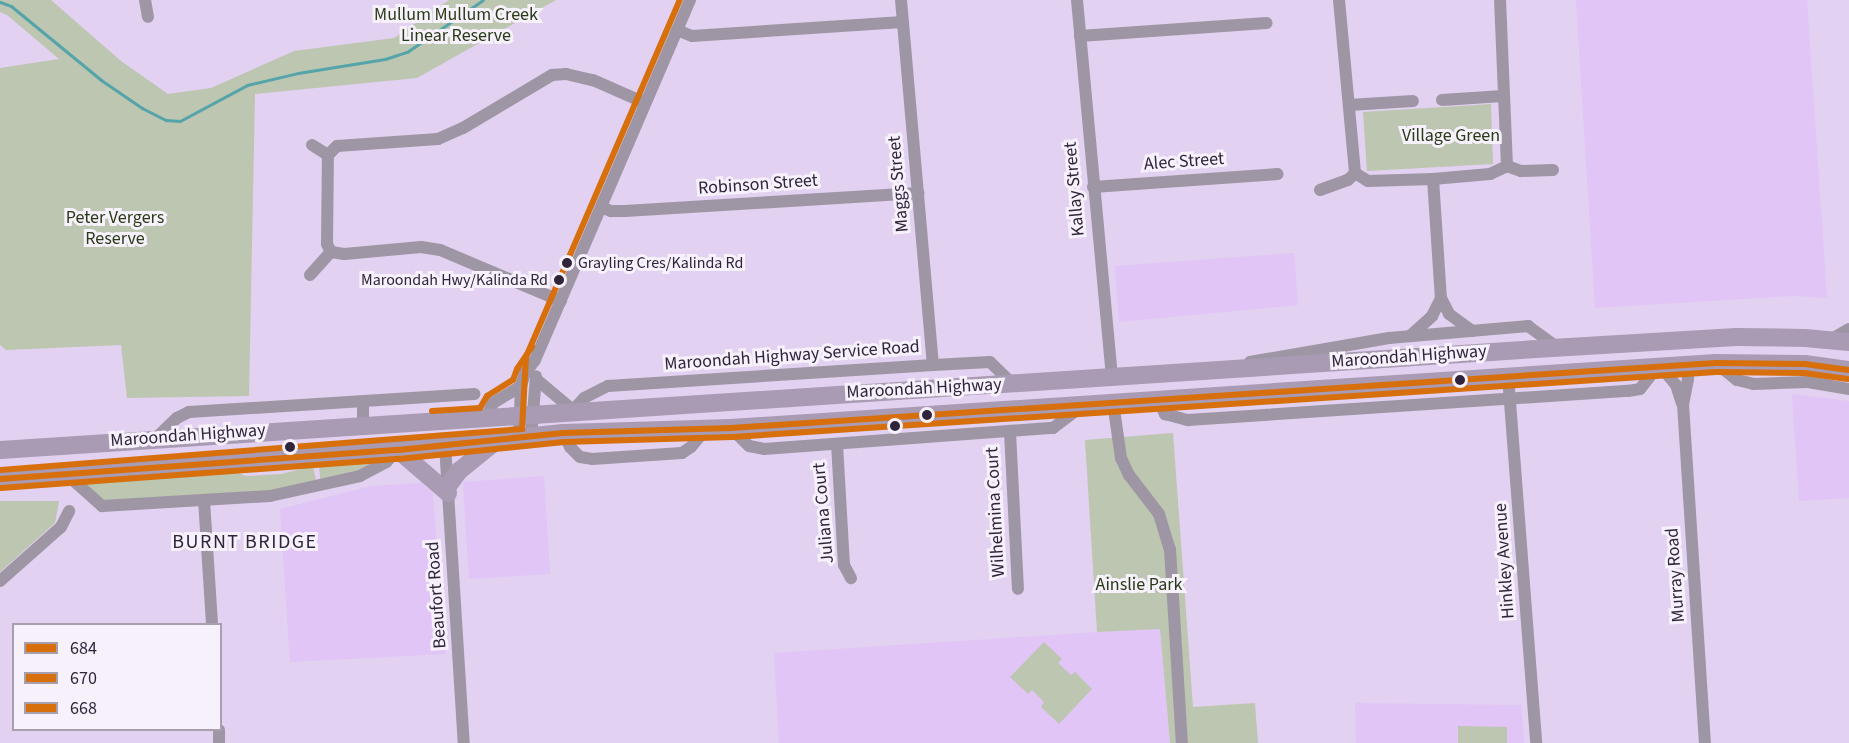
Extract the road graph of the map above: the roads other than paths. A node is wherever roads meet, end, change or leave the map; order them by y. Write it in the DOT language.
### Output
graph roads {
  1 [pos="145,0"];
  2 [pos="690,0"];
  3 [pos="901,0"];
  4 [pos="1077,0"];
  5 [pos="1339,0"];
  6 [pos="1500,0"];
  7 [pos="148,17"];
  8 [pos="903,22"];
  9 [pos="1267,23"];
  10 [pos="677,30"];
  11 [pos="1080,36"];
  12 [pos="1503,96"];
  13 [pos="1442,100"];
  14 [pos="1413,101"];
  15 [pos="645,103"];
  16 [pos="1349,105"];
  17 [pos="312,145"];
  18 [pos="328,155"];
  19 [pos="1507,166"];
  20 [pos="1553,170"];
  21 [pos="1355,173"];
  22 [pos="1278,174"];
  23 [pos="1433,179"];
  24 [pos="1093,187"];
  25 [pos="1320,190"];
  26 [pos="918,193"];
  27 [pos="602,207"];
  28 [pos="332,252"];
  29 [pos="310,275"];
  30 [pos="1441,298"];
  31 [pos="561,301"];
  32 [pos="1849,329"];
  33 [pos="1472,331"];
  34 [pos="1410,336"];
  35 [pos="1830,339"];
  36 [pos="1677,341"];
  37 [pos="1849,342"];
  38 [pos="1558,348"];
  39 [pos="535,360"];
  40 [pos="1716,363"];
  41 [pos="933,365"];
  42 [pos="1687,365"];
  43 [pos="1659,367"];
  44 [pos="1226,368"];
  45 [pos="1849,370"];
  46 [pos="1112,375"];
  47 [pos="1508,376"];
  48 [pos="536,380"];
  49 [pos="1013,384"];
  50 [pos="521,386"];
  51 [pos="1849,388"];
  52 [pos="474,394"];
  53 [pos="1158,399"];
  54 [pos="1511,399"];
  55 [pos="363,402"];
  56 [pos="1113,402"];
  57 [pos="1085,404"];
  58 [pos="1683,404"];
  59 [pos="573,410"];
  60 [pos="526,414"];
  61 [pos="486,417"];
  62 [pos="442,419"];
  63 [pos="363,424"];
  64 [pos="731,428"];
  65 [pos="706,429"];
  66 [pos="1010,432"];
  67 [pos="563,434"];
  68 [pos="156,438"];
  69 [pos="525,438"];
  70 [pos="496,441"];
  71 [pos="837,444"];
  72 [pos="445,445"];
  73 [pos="0,450"];
  74 [pos="398,450"];
  75 [pos="65,473"];
  76 [pos="0,480"];
  77 [pos="448,490"];
  78 [pos="204,500"];
  79 [pos="69,511"];
  80 [pos="851,578"];
  81 [pos="0,581"];
  82 [pos="1018,589"];
  83 [pos="212,623"];
  84 [pos="464,743"];
  85 [pos="1182,743"];
  86 [pos="1536,743"];
  87 [pos="1705,743"];
  1 -- 7 [label="street"];
  2 -- 10 [label="street"];
  3 -- 8 [label="street, Maggs Street"];
  4 -- 11 [label="street, Kallay Street"];
  5 -- 16 [label="street"];
  6 -- 12 [label="street"];
  8 -- 10 [label="street"];
  8 -- 26 [label="street, Maggs Street"];
  9 -- 11 [label="street"];
  10 -- 15 [label="street"];
  11 -- 24 [label="street, Kallay Street"];
  12 -- 13 [label="street"];
  12 -- 19 [label="street"];
  14 -- 16 [label="street"];
  15 -- 18 [label="street"];
  15 -- 27 [label="street"];
  16 -- 21 [label="street"];
  17 -- 18 [label="street"];
  18 -- 28 [label="street"];
  19 -- 20 [label="street"];
  19 -- 23 [label="street"];
  21 -- 23 [label="street"];
  21 -- 25 [label="street"];
  22 -- 24 [label="street, Alec Street"];
  23 -- 30 [label="street"];
  24 -- 46 [label="street, Kallay Street"];
  26 -- 27 [label="street, Robinson Street"];
  26 -- 41 [label="street, Maggs Street"];
  27 -- 31 [label="street"];
  28 -- 29 [label="street"];
  28 -- 31 [label="street"];
  30 -- 33 [label="street"];
  30 -- 34 [label="street"];
  31 -- 39 [label="street"];
  32 -- 35 [label="street"];
  33 -- 34 [label="street"];
  33 -- 38 [label="street"];
  34 -- 44 [label="street"];
  35 -- 36 [label="highway, Maroondah Highway"];
  35 -- 37 [label="highway, Maroondah Highway"];
  36 -- 38 [label="highway, Maroondah Highway"];
  36 -- 42 [label="highway"];
  38 -- 44 [label="highway, Maroondah Highway"];
  39 -- 48 [label="street"];
  39 -- 50 [label="street"];
  40 -- 42 [label="highway, Maroondah Highway"];
  40 -- 45 [label="highway, Maroondah Highway"];
  40 -- 51 [label="street"];
  41 -- 49 [label="street, Maroondah Highway Service Road"];
  41 -- 59 [label="street, Maroondah Highway Service Road"];
  42 -- 43 [label="highway, Maroondah Highway"];
  42 -- 58 [label="street, Murray Road"];
  43 -- 47 [label="highway, Maroondah Highway"];
  43 -- 54 [label="street"];
  43 -- 58 [label="street, Murray Road"];
  44 -- 46 [label="highway, Maroondah Highway"];
  46 -- 49 [label="highway, Maroondah Highway"];
  46 -- 56 [label="highway"];
  47 -- 53 [label="highway, Maroondah Highway"];
  47 -- 54 [label="street, Hinkley Avenue"];
  48 -- 59 [label="street"];
  48 -- 60 [label="street"];
  49 -- 59 [label="highway, Maroondah Highway"];
  50 -- 60 [label="street"];
  50 -- 61 [label="street"];
  52 -- 55 [label="street"];
  53 -- 54 [label="street"];
  53 -- 56 [label="highway, Maroondah Highway"];
  54 -- 86 [label="street, Hinkley Avenue"];
  55 -- 63 [label="street"];
  55 -- 68 [label="street"];
  56 -- 57 [label="highway, Maroondah Highway"];
  56 -- 85 [label="street"];
  57 -- 64 [label="highway, Maroondah Highway"];
  57 -- 66 [label="street"];
  58 -- 87 [label="street, Murray Road"];
  59 -- 60 [label="highway, Maroondah Highway"];
  60 -- 61 [label="highway, Maroondah Highway"];
  60 -- 69 [label="street"];
  61 -- 62 [label="highway, Maroondah Highway"];
  62 -- 63 [label="highway, Maroondah Highway"];
  62 -- 72 [label="highway"];
  63 -- 68 [label="highway, Maroondah Highway"];
  64 -- 65 [label="highway, Maroondah Highway"];
  64 -- 71 [label="street"];
  65 -- 67 [label="highway, Maroondah Highway"];
  65 -- 67 [label="street"];
  66 -- 71 [label="street"];
  66 -- 82 [label="street, Wilhelmina Court"];
  67 -- 69 [label="highway, Maroondah Highway"];
  68 -- 73 [label="highway, Maroondah Highway"];
  69 -- 70 [label="highway, Maroondah Highway"];
  70 -- 72 [label="highway, Maroondah Highway"];
  70 -- 77 [label="highway"];
  71 -- 80 [label="street, Juliana Court"];
  72 -- 74 [label="highway, Maroondah Highway"];
  72 -- 77 [label="street, Beaufort Road"];
  74 -- 75 [label="highway, Maroondah Highway"];
  74 -- 77 [label="highway"];
  74 -- 78 [label="street"];
  75 -- 76 [label="highway, Maroondah Highway"];
  75 -- 78 [label="street"];
  77 -- 84 [label="street, Beaufort Road"];
  78 -- 83 [label="street"];
  79 -- 81 [label="street"];
}
